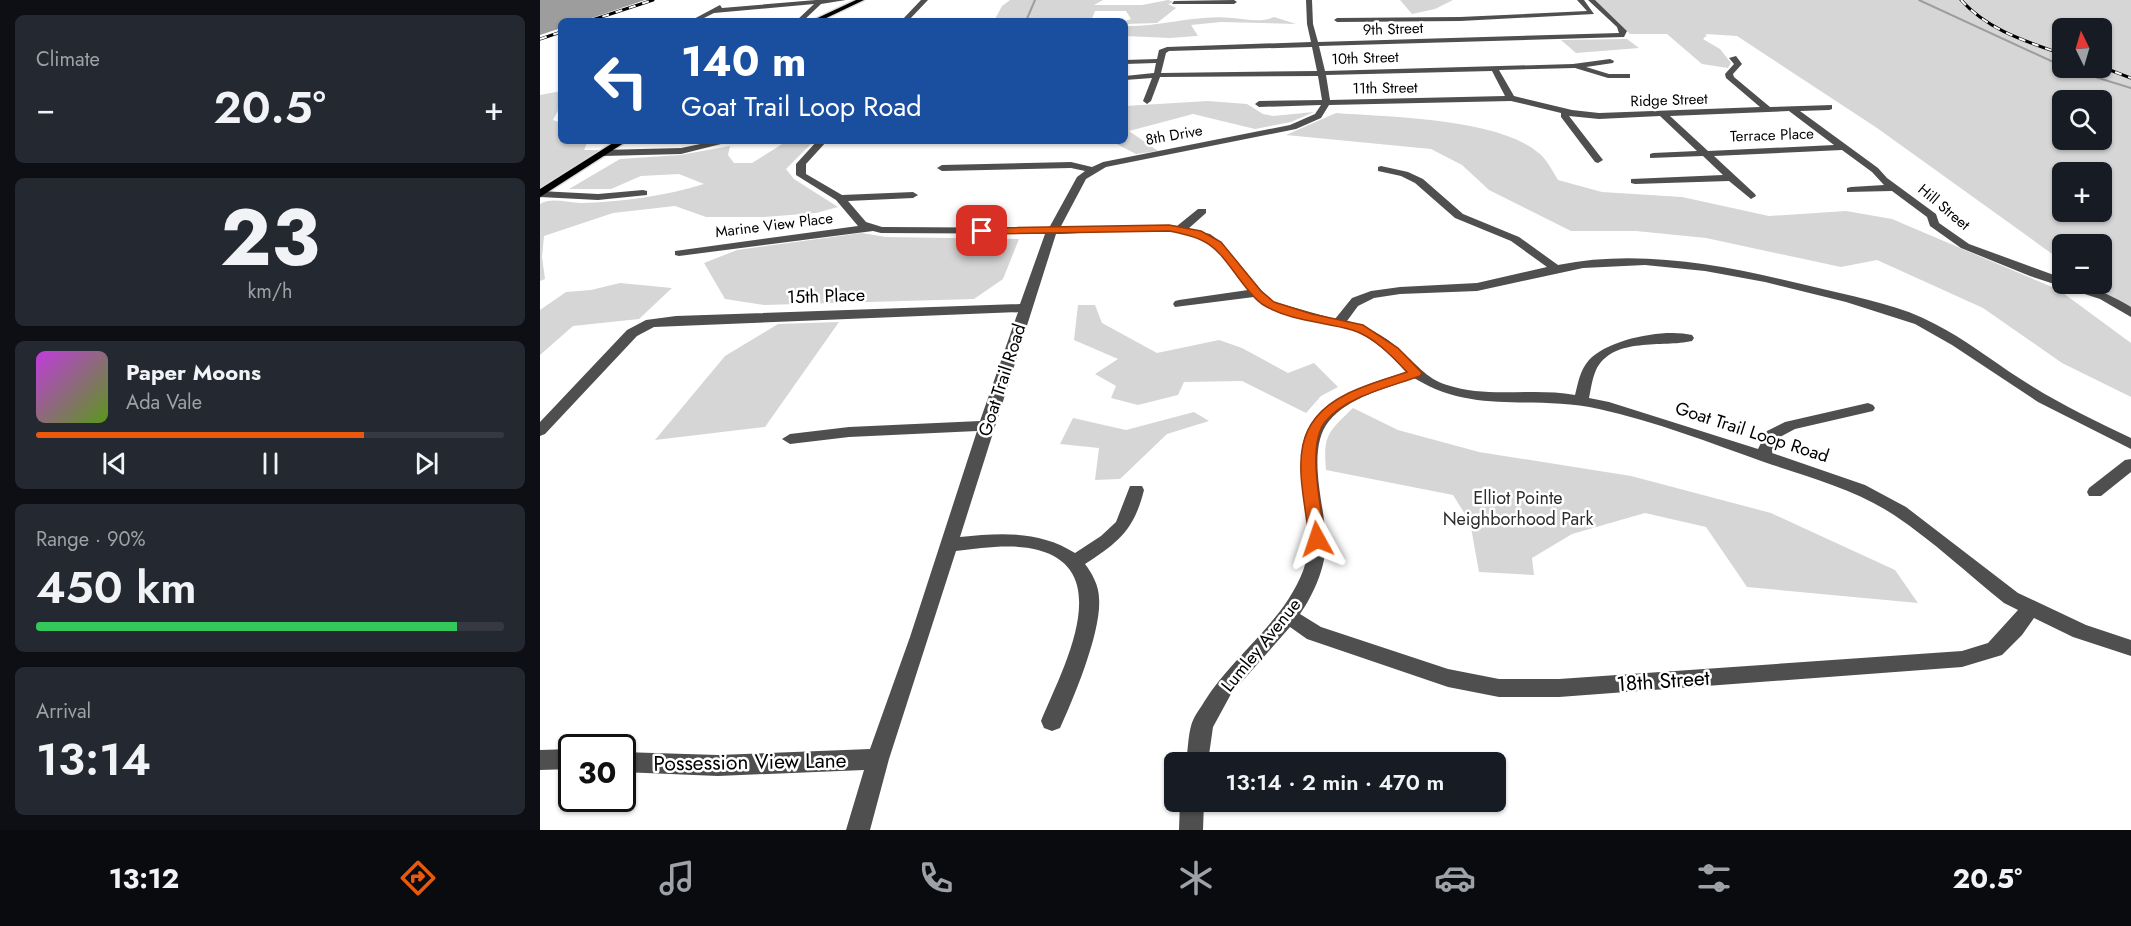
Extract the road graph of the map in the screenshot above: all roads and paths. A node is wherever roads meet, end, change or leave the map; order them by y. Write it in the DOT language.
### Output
graph roads {
  1 [pos="729,0"];
  2 [pos="843,0"];
  3 [pos="861,0"];
  4 [pos="925,0"];
  5 [pos="1309,0"];
  6 [pos="1580,0"];
  7 [pos="1591,0"];
  8 [pos="819,1"];
  9 [pos="1178,2"];
  10 [pos="1234,2"];
  11 [pos="1455,10"];
  12 [pos="712,11"];
  13 [pos="699,18"];
  14 [pos="803,18"];
  15 [pos="821,18"];
  16 [pos="907,18"];
  17 [pos="1337,20"];
  18 [pos="1460,20"];
  19 [pos="1470,34"];
  20 [pos="1317,44"];
  21 [pos="1733,58"];
  22 [pos="1160,61"];
  23 [pos="1610,61"];
  24 [pos="1128,62"];
  25 [pos="1573,66"];
  26 [pos="1494,68"];
  27 [pos="1322,73"];
  28 [pos="1157,75"];
  29 [pos="1627,76"];
  30 [pos="1128,78"];
  31 [pos="1511,98"];
  32 [pos="1147,101"];
  33 [pos="1327,102"];
  34 [pos="1259,104"];
  35 [pos="1829,107"];
  36 [pos="1768,109"];
  37 [pos="1792,109"];
  38 [pos="1570,113"];
  39 [pos="1662,113"];
  40 [pos="617,144"];
  41 [pos="715,144"];
  42 [pos="819,144"];
  43 [pos="1842,147"];
  44 [pos="603,153"];
  45 [pos="1704,154"];
  46 [pos="1653,156"];
  47 [pos="1598,160"];
  48 [pos="942,168"];
  49 [pos="1381,169"];
  50 [pos="1091,170"];
  51 [pos="1730,178"];
  52 [pos="1635,181"];
  53 [pos="1894,188"];
  54 [pos="1851,190"];
  55 [pos="643,193"];
  56 [pos="540,194"];
  57 [pos="913,195"];
  58 [pos="1751,196"];
  59 [pos="840,198"];
  60 [pos="1202,211"];
  61 [pos="872,228"];
  62 [pos="1181,229"];
  63 [pos="1053,231"];
  64 [pos="680,253"];
  65 [pos="1554,267"];
  66 [pos="2052,279"];
  67 [pos="1257,293"];
  68 [pos="2098,294"];
  69 [pos="1179,304"];
  70 [pos="1025,308"];
  71 [pos="2131,312"];
  72 [pos="1340,322"];
  73 [pos="1687,338"];
  74 [pos="1415,373"];
  75 [pos="1581,400"];
  76 [pos="1868,408"];
  77 [pos="987,426"];
  78 [pos="540,431"];
  79 [pos="790,439"];
  80 [pos="2131,444"];
  81 [pos="1763,455"];
  82 [pos="2131,464"];
  83 [pos="1136,490"];
  84 [pos="2095,492"];
  85 [pos="948,545"];
  86 [pos="1074,562"];
  87 [pos="2030,608"];
  88 [pos="1288,616"];
  89 [pos="2131,648"];
  90 [pos="1052,721"];
  91 [pos="1198,752"];
  92 [pos="558,759"];
  93 [pos="878,759"];
  94 [pos="540,760"];
  95 [pos="636,763"];
  96 [pos="1192,812"];
  97 [pos="858,830"];
  98 [pos="1191,830"];
  1 -- 12 [label="street"];
  2 -- 8 [label="street"];
  3 -- 15 [label="main road"];
  4 -- 16 [label="street"];
  5 -- 20 [label="street"];
  6 -- 18 [label="street"];
  7 -- 19 [label="street, 9th Street"];
  8 -- 12 [label="street"];
  8 -- 14 [label="street"];
  9 -- 10 [label="street"];
  11 -- 18 [label="street"];
  12 -- 13 [label="street"];
  17 -- 18 [label="street"];
  18 -- 19 [label="street"];
  19 -- 20 [label="street, 9th Street"];
  20 -- 22 [label="street, 9th Street"];
  20 -- 27 [label="street"];
  21 -- 36 [label="street"];
  22 -- 24 [label="street"];
  22 -- 28 [label="street"];
  23 -- 25 [label="street"];
  25 -- 26 [label="street, 10th Street"];
  25 -- 29 [label="street"];
  26 -- 27 [label="street, 10th Street"];
  26 -- 31 [label="street"];
  27 -- 28 [label="street, 10th Street"];
  27 -- 33 [label="street"];
  28 -- 30 [label="street, 10th Street"];
  28 -- 32 [label="street"];
  31 -- 33 [label="street, 11th Street"];
  31 -- 38 [label="street, Ridge Street"];
  33 -- 34 [label="street, 11th Street"];
  33 -- 50 [label="street, 8th Drive"];
  35 -- 37 [label="street, Ridge Street"];
  36 -- 37 [label="street, Ridge Street"];
  36 -- 39 [label="street, Ridge Street"];
  37 -- 43 [label="street, Hill Street"];
  38 -- 39 [label="street, Ridge Street"];
  38 -- 47 [label="street"];
  39 -- 45 [label="street"];
  40 -- 44 [label="main road"];
  41 -- 44 [label="street"];
  42 -- 59 [label="street"];
  43 -- 45 [label="street, Terrace Place"];
  43 -- 53 [label="street, Hill Street"];
  44 -- 56 [label="main road"];
  45 -- 46 [label="street, Terrace Place"];
  45 -- 51 [label="street"];
  48 -- 50 [label="street"];
  49 -- 65 [label="street"];
  50 -- 63 [label="street"];
  51 -- 52 [label="street"];
  51 -- 58 [label="street"];
  53 -- 54 [label="street"];
  53 -- 66 [label="street, Hill Street"];
  55 -- 56 [label="street"];
  57 -- 59 [label="street"];
  59 -- 61 [label="street"];
  60 -- 62 [label="street"];
  61 -- 63 [label="street"];
  61 -- 64 [label="street, Marine View Place"];
  62 -- 63 [label="street, Goat Trail Loop Road"];
  62 -- 67 [label="street, Goat Trail Loop Road"];
  63 -- 70 [label="street, Goat Trail Road"];
  65 -- 72 [label="street"];
  65 -- 80 [label="street"];
  67 -- 69 [label="street"];
  67 -- 72 [label="street, Goat Trail Loop Road"];
  68 -- 71 [label="street"];
  70 -- 77 [label="street, Goat Trail Road"];
  70 -- 78 [label="street, 15th Place"];
  72 -- 74 [label="street, Goat Trail Loop Road"];
  73 -- 75 [label="street"];
  74 -- 75 [label="street, Goat Trail Loop Road"];
  74 -- 88 [label="street, Lumley Avenue"];
  75 -- 81 [label="street, Goat Trail Loop Road"];
  76 -- 81 [label="street"];
  77 -- 79 [label="street"];
  77 -- 85 [label="street, Goat Trail Road"];
  81 -- 87 [label="street, Goat Trail Loop Road"];
  82 -- 84 [label="street"];
  83 -- 86 [label="street"];
  85 -- 86 [label="street"];
  85 -- 93 [label="street, Goat Trail Road"];
  86 -- 90 [label="street"];
  87 -- 88 [label="street, 18th Street"];
  87 -- 89 [label="street, Goat Trail Loop Road"];
  88 -- 91 [label="street, Lumley Avenue"];
  92 -- 94 [label="street"];
  93 -- 95 [label="street, Possession View Lane"];
  93 -- 97 [label="street, Goat Trail Road"];
  96 -- 98 [label="street"];
}
